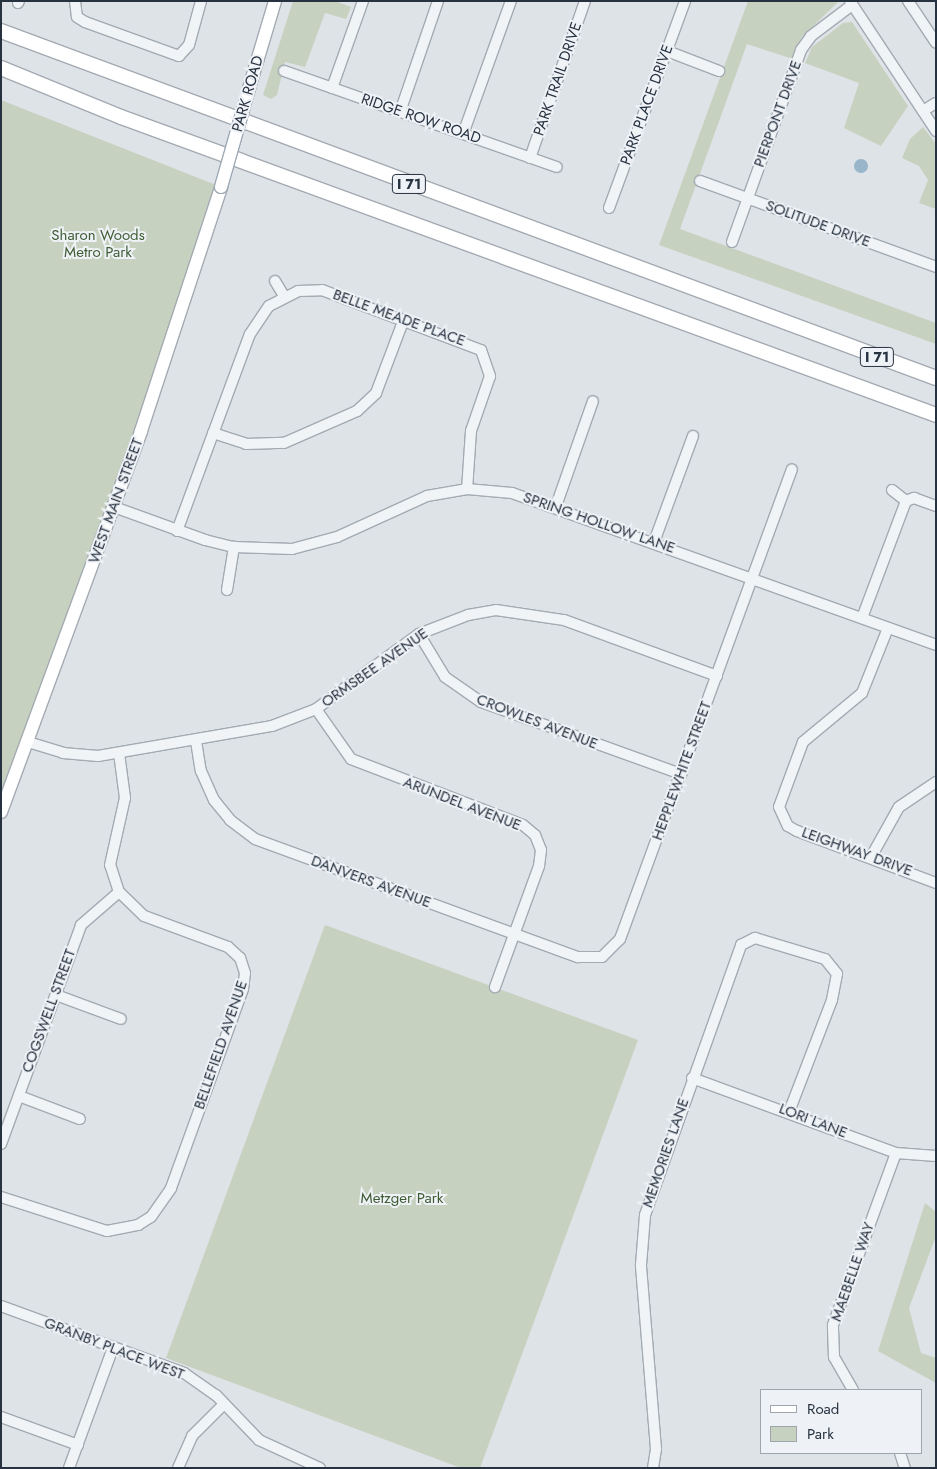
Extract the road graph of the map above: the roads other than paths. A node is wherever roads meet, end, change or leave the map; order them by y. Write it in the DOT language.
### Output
graph roads {
  1 [pos="75,1"];
  2 [pos="202,1"];
  3 [pos="275,1"];
  4 [pos="362,1"];
  5 [pos="438,1"];
  6 [pos="511,1"];
  7 [pos="586,1"];
  8 [pos="685,1"];
  9 [pos="908,1"];
  10 [pos="851,3"];
  11 [pos="1,31"];
  12 [pos="936,43"];
  13 [pos="667,51"];
  14 [pos="1,68"];
  15 [pos="284,71"];
  16 [pos="719,71"];
  17 [pos="332,88"];
  18 [pos="936,103"];
  19 [pos="923,111"];
  20 [pos="400,112"];
  21 [pos="936,132"];
  22 [pos="463,134"];
  23 [pos="530,158"];
  24 [pos="557,167"];
  25 [pos="700,182"];
  26 [pos="221,187"];
  27 [pos="747,199"];
  28 [pos="609,208"];
  29 [pos="732,242"];
  30 [pos="936,267"];
  31 [pos="275,281"];
  32 [pos="284,296"];
  33 [pos="404,319"];
  34 [pos="936,378"];
  35 [pos="593,401"];
  36 [pos="936,415"];
  37 [pos="213,433"];
  38 [pos="693,436"];
  39 [pos="792,470"];
  40 [pos="467,489"];
  41 [pos="892,490"];
  42 [pos="906,501"];
  43 [pos="556,506"];
  44 [pos="936,506"];
  45 [pos="114,507"];
  46 [pos="178,531"];
  47 [pos="654,542"];
  48 [pos="234,547"];
  49 [pos="753,578"];
  50 [pos="227,590"];
  51 [pos="862,618"];
  52 [pos="888,628"];
  53 [pos="419,634"];
  54 [pos="936,645"];
  55 [pos="717,676"];
  56 [pos="316,709"];
  57 [pos="196,740"];
  58 [pos="28,742"];
  59 [pos="119,753"];
  60 [pos="681,774"];
  61 [pos="936,782"];
  62 [pos="1,812"];
  63 [pos="871,857"];
  64 [pos="936,883"];
  65 [pos="119,892"];
  66 [pos="514,934"];
  67 [pos="602,957"];
  68 [pos="495,987"];
  69 [pos="56,995"];
  70 [pos="121,1019"];
  71 [pos="692,1078"];
  72 [pos="19,1096"];
  73 [pos="789,1112"];
  74 [pos="80,1119"];
  75 [pos="1,1144"];
  76 [pos="896,1153"];
  77 [pos="936,1156"];
  78 [pos="1,1197"];
  79 [pos="1,1306"];
  80 [pos="113,1348"];
  81 [pos="852,1389"];
  82 [pos="224,1404"];
  83 [pos="1,1417"];
  84 [pos="78,1445"];
  85 [pos="900,1454"];
  86 [pos="69,1468"];
  87 [pos="178,1468"];
  88 [pos="320,1468"];
  89 [pos="653,1468"];
  90 [pos="905,1468"];
  1 -- 2 [label="street"];
  3 -- 26 [label="main road, PARK ROAD, bridge"];
  4 -- 17 [label="street"];
  5 -- 20 [label="street"];
  6 -- 22 [label="street"];
  7 -- 23 [label="street, PARK TRAIL DRIVE"];
  8 -- 13 [label="street, PARK PLACE DRIVE"];
  9 -- 12 [label="street"];
  10 -- 19 [label="street"];
  10 -- 27 [label="street, PIERPONT DRIVE"];
  11 -- 34 [label="highway, I 71"];
  13 -- 16 [label="street"];
  13 -- 28 [label="street, PARK PLACE DRIVE"];
  14 -- 36 [label="highway, I 71"];
  15 -- 17 [label="street, RIDGE ROW ROAD"];
  17 -- 20 [label="street, RIDGE ROW ROAD"];
  18 -- 19 [label="street"];
  19 -- 21 [label="street"];
  20 -- 22 [label="street, RIDGE ROW ROAD"];
  22 -- 23 [label="street, RIDGE ROW ROAD"];
  23 -- 24 [label="street, RIDGE ROW ROAD"];
  25 -- 27 [label="street, SOLITUDE DRIVE"];
  26 -- 45 [label="main road, WEST MAIN STREET"];
  27 -- 29 [label="street, PIERPONT DRIVE"];
  27 -- 30 [label="street, SOLITUDE DRIVE"];
  31 -- 32 [label="street"];
  32 -- 33 [label="street, BELLE MEADE PLACE"];
  32 -- 37 [label="street, BELLE MEADE PLACE"];
  33 -- 37 [label="street"];
  33 -- 40 [label="street, BELLE MEADE PLACE"];
  35 -- 43 [label="street"];
  37 -- 46 [label="street, BELLE MEADE PLACE"];
  38 -- 47 [label="street"];
  39 -- 49 [label="street, HEPPLEWHITE STREET"];
  40 -- 43 [label="street, SPRING HOLLOW LANE"];
  40 -- 48 [label="street, SPRING HOLLOW LANE"];
  41 -- 42 [label="street"];
  42 -- 44 [label="street"];
  42 -- 51 [label="street"];
  43 -- 47 [label="street, SPRING HOLLOW LANE"];
  45 -- 46 [label="street, SPRING HOLLOW LANE"];
  45 -- 58 [label="main road, WEST MAIN STREET"];
  46 -- 48 [label="street, SPRING HOLLOW LANE"];
  47 -- 49 [label="street, SPRING HOLLOW LANE"];
  48 -- 50 [label="street"];
  49 -- 51 [label="street, SPRING HOLLOW LANE"];
  49 -- 55 [label="street, HEPPLEWHITE STREET"];
  51 -- 52 [label="street, SPRING HOLLOW LANE"];
  52 -- 54 [label="street, SPRING HOLLOW LANE"];
  52 -- 63 [label="street, LEIGHWAY DRIVE"];
  53 -- 55 [label="street, ORMSBEE AVENUE"];
  53 -- 56 [label="street, ORMSBEE AVENUE"];
  53 -- 60 [label="street, CROWLES AVENUE"];
  55 -- 60 [label="street, HEPPLEWHITE STREET"];
  56 -- 57 [label="street, ORMSBEE AVENUE"];
  56 -- 66 [label="street, ARUNDEL AVENUE"];
  57 -- 59 [label="street, ORMSBEE AVENUE"];
  57 -- 66 [label="street, DANVERS AVENUE"];
  58 -- 59 [label="street, ORMSBEE AVENUE"];
  58 -- 62 [label="main road, WEST MAIN STREET"];
  59 -- 65 [label="street"];
  60 -- 67 [label="street, HEPPLEWHITE STREET"];
  61 -- 63 [label="street"];
  63 -- 64 [label="street, LEIGHWAY DRIVE"];
  65 -- 69 [label="street, COGSWELL STREET"];
  65 -- 78 [label="street, BELLEFIELD AVENUE"];
  66 -- 67 [label="street, DANVERS AVENUE"];
  66 -- 68 [label="street, ARUNDEL AVENUE"];
  69 -- 70 [label="street"];
  69 -- 72 [label="street, COGSWELL STREET"];
  71 -- 73 [label="street, LORI LANE"];
  71 -- 73 [label="street, MEMORIES LANE"];
  71 -- 89 [label="street, MEMORIES LANE"];
  72 -- 74 [label="street"];
  72 -- 75 [label="street, COGSWELL STREET"];
  73 -- 76 [label="street, LORI LANE"];
  76 -- 77 [label="street, LORI LANE"];
  76 -- 81 [label="street, MAEBELLE WAY"];
  79 -- 80 [label="street, GRANBY PLACE WEST"];
  80 -- 82 [label="street, GRANBY PLACE WEST"];
  80 -- 84 [label="street"];
  82 -- 87 [label="street"];
  82 -- 88 [label="street, GRANBY PLACE WEST"];
  83 -- 84 [label="street"];
  84 -- 86 [label="street"];
  85 -- 90 [label="street"];
}
